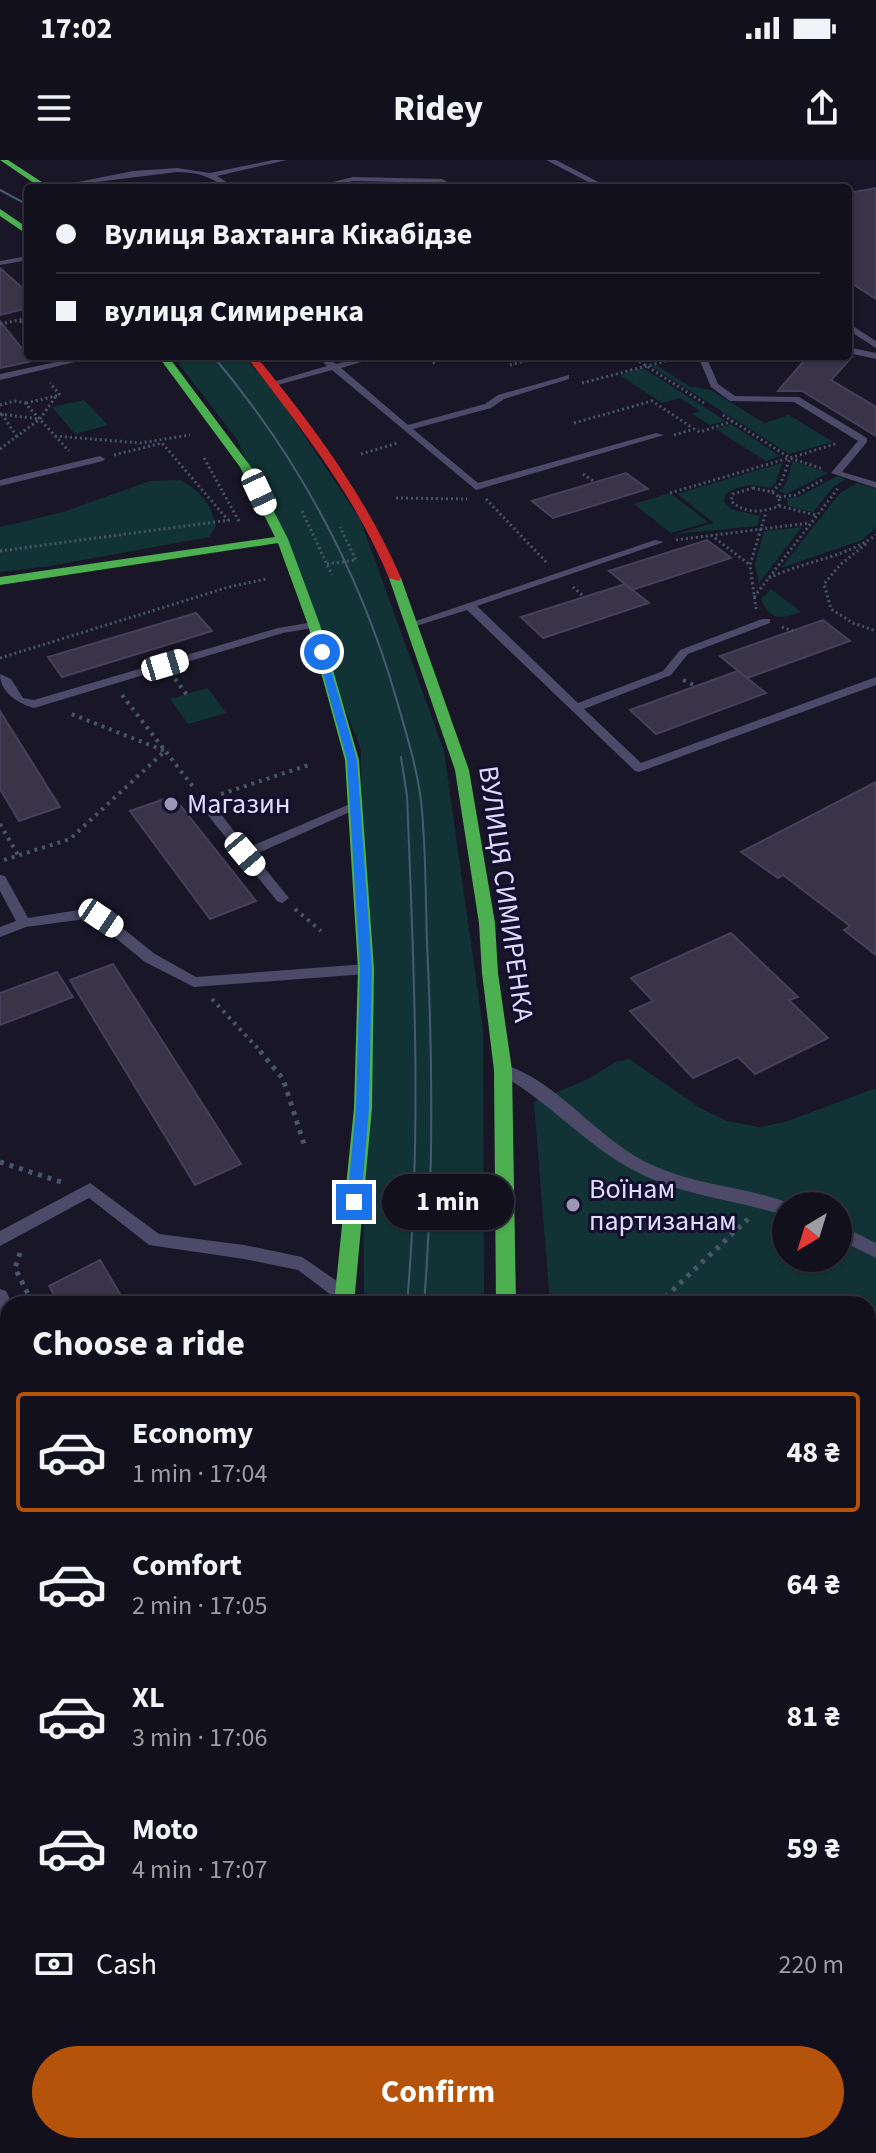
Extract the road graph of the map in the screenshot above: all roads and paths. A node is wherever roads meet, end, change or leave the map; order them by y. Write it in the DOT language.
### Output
graph roads {
  1 [pos="2,160"];
  2 [pos="283,160"];
  3 [pos="550,160"];
  4 [pos="210,175"];
  5 [pos="80,183"];
  6 [pos="42,184"];
  7 [pos="74,184"];
  8 [pos="84,184"];
  9 [pos="225,184"];
  10 [pos="330,184"];
  11 [pos="447,184"];
  12 [pos="593,184"];
  13 [pos="0,212"];
  14 [pos="24,229"];
  15 [pos="24,259"];
  16 [pos="0,263"];
  17 [pos="24,319"];
  18 [pos="19,320"];
  19 [pos="0,324"];
  20 [pos="24,324"];
  21 [pos="852,329"];
  22 [pos="876,345"];
  23 [pos="852,351"];
  24 [pos="876,356"];
  25 [pos="78,360"];
  26 [pos="166,360"];
  27 [pos="254,360"];
  28 [pos="326,360"];
  29 [pos="362,360"];
  30 [pos="430,360"];
  31 [pos="528,360"];
  32 [pos="670,360"];
  33 [pos="704,360"];
  34 [pos="437,365"];
  35 [pos="510,365"];
  36 [pos="334,367"];
  37 [pos="37,369"];
  38 [pos="0,377"];
  39 [pos="566,377"];
  40 [pos="274,383"];
  41 [pos="576,384"];
  42 [pos="56,396"];
  43 [pos="25,403"];
  44 [pos="0,405"];
  45 [pos="1,413"];
  46 [pos="40,419"];
  47 [pos="733,421"];
  48 [pos="574,423"];
  49 [pos="406,428"];
  50 [pos="694,429"];
  51 [pos="190,435"];
  52 [pos="55,436"];
  53 [pos="662,436"];
  54 [pos="17,437"];
  55 [pos="162,443"];
  56 [pos="0,449"];
  57 [pos="790,458"];
  58 [pos="100,459"];
  59 [pos="81,464"];
  60 [pos="836,473"];
  61 [pos="854,479"];
  62 [pos="0,483"];
  63 [pos="876,485"];
  64 [pos="476,487"];
  65 [pos="772,492"];
  66 [pos="670,493"];
  67 [pos="779,497"];
  68 [pos="779,506"];
  69 [pos="302,511"];
  70 [pos="766,512"];
  71 [pos="816,515"];
  72 [pos="228,520"];
  73 [pos="337,520"];
  74 [pos="239,521"];
  75 [pos="810,523"];
  76 [pos="760,529"];
  77 [pos="710,535"];
  78 [pos="876,535"];
  79 [pos="282,539"];
  80 [pos="659,542"];
  81 [pos="866,544"];
  82 [pos="0,551"];
  83 [pos="327,564"];
  84 [pos="750,565"];
  85 [pos="332,575"];
  86 [pos="559,576"];
  87 [pos="768,578"];
  88 [pos="266,579"];
  89 [pos="0,581"];
  90 [pos="754,597"];
  91 [pos="469,605"];
  92 [pos="766,621"];
  93 [pos="413,624"];
  94 [pos="314,625"];
  95 [pos="876,631"];
  96 [pos="0,658"];
  97 [pos="0,678"];
  98 [pos="112,681"];
  99 [pos="876,681"];
  100 [pos="42,702"];
  101 [pos="578,707"];
  102 [pos="165,751"];
  103 [pos="312,764"];
  104 [pos="203,800"];
  105 [pos="355,807"];
  106 [pos="0,824"];
  107 [pos="245,854"];
  108 [pos="18,855"];
  109 [pos="0,861"];
  110 [pos="0,879"];
  111 [pos="282,898"];
  112 [pos="24,923"];
  113 [pos="321,931"];
  114 [pos="0,932"];
  115 [pos="366,969"];
  116 [pos="194,982"];
  117 [pos="503,1070"];
  118 [pos="305,1147"];
  119 [pos="0,1162"];
  120 [pos="90,1190"];
  121 [pos="766,1202"];
  122 [pos="772,1204"];
  123 [pos="852,1238"];
  124 [pos="0,1239"];
  125 [pos="24,1247"];
  126 [pos="876,1251"];
  127 [pos="29,1296"];
  128 [pos="340,1296"];
  129 [pos="345,1296"];
  130 [pos="506,1296"];
  131 [pos="666,1296"];
  1 -- 6 [label="street"];
  2 -- 4 [label="lane"];
  3 -- 12 [label="lane"];
  4 -- 5 [label="lane"];
  4 -- 9 [label="lane"];
  5 -- 7 [label="lane"];
  5 -- 8 [label="lane"];
  10 -- 11 [label="lane"];
  13 -- 14 [label="street"];
  15 -- 16 [label="lane"];
  17 -- 18 [label="path"];
  18 -- 19 [label="path"];
  18 -- 20 [label="path"];
  21 -- 22 [label="lane"];
  23 -- 24 [label="lane"];
  25 -- 37 [label="lane"];
  26 -- 79 [label="street"];
  27 -- 40 [label="street, ВУЛИЦЯ СИМИРЕНКА"];
  28 -- 36 [label="lane"];
  29 -- 36 [label="lane"];
  30 -- 34 [label="path"];
  31 -- 35 [label="path"];
  32 -- 41 [label="path"];
  33 -- 60 [label="lane"];
  36 -- 40 [label="lane"];
  36 -- 49 [label="lane"];
  37 -- 38 [label="lane"];
  37 -- 42 [label="path"];
  39 -- 49 [label="lane"];
  40 -- 93 [label="street, ВУЛИЦЯ СИМИРЕНКА"];
  42 -- 43 [label="path"];
  42 -- 46 [label="path"];
  43 -- 44 [label="path"];
  43 -- 46 [label="path"];
  45 -- 46 [label="path"];
  45 -- 54 [label="path"];
  46 -- 52 [label="path"];
  46 -- 54 [label="path"];
  47 -- 50 [label="path"];
  48 -- 50 [label="path"];
  49 -- 64 [label="lane"];
  50 -- 53 [label="path"];
  51 -- 55 [label="path"];
  52 -- 55 [label="path"];
  52 -- 59 [label="path"];
  53 -- 64 [label="lane"];
  54 -- 56 [label="path"];
  55 -- 58 [label="path"];
  55 -- 72 [label="path"];
  57 -- 60 [label="path"];
  57 -- 65 [label="path"];
  57 -- 66 [label="path"];
  58 -- 59 [label="lane"];
  59 -- 62 [label="lane"];
  60 -- 61 [label="lane"];
  60 -- 67 [label="path"];
  61 -- 63 [label="lane"];
  61 -- 71 [label="path"];
  64 -- 86 [label="path"];
  65 -- 67 [label="path"];
  65 -- 70 [label="path"];
  67 -- 68 [label="path"];
  68 -- 70 [label="path"];
  68 -- 71 [label="path"];
  69 -- 83 [label="path"];
  70 -- 76 [label="path"];
  71 -- 75 [label="path"];
  72 -- 74 [label="path"];
  72 -- 82 [label="path"];
  73 -- 83 [label="path"];
  75 -- 76 [label="path"];
  75 -- 87 [label="path"];
  76 -- 77 [label="path"];
  76 -- 84 [label="path"];
  77 -- 80 [label="path"];
  77 -- 84 [label="path"];
  78 -- 81 [label="path"];
  79 -- 89 [label="street"];
  79 -- 94 [label="street"];
  80 -- 86 [label="lane"];
  81 -- 87 [label="path"];
  81 -- 95 [label="path"];
  83 -- 85 [label="path"];
  84 -- 90 [label="path"];
  86 -- 91 [label="lane"];
  87 -- 90 [label="path"];
  88 -- 96 [label="path"];
  90 -- 92 [label="path"];
  91 -- 93 [label="lane"];
  91 -- 101 [label="lane"];
  92 -- 101 [label="lane"];
  93 -- 117 [label="street, ВУЛИЦЯ СИМИРЕНКА"];
  94 -- 98 [label="lane"];
  94 -- 105 [label="street"];
  97 -- 100 [label="lane"];
  98 -- 100 [label="lane"];
  98 -- 102 [label="path"];
  99 -- 101 [label="lane"];
  100 -- 102 [label="path"];
  102 -- 104 [label="path"];
  102 -- 108 [label="path"];
  103 -- 104 [label="path"];
  104 -- 107 [label="lane"];
  105 -- 107 [label="lane"];
  105 -- 115 [label="street"];
  106 -- 108 [label="path"];
  107 -- 111 [label="lane"];
  108 -- 109 [label="path"];
  110 -- 112 [label="lane"];
  111 -- 113 [label="path"];
  112 -- 114 [label="lane"];
  112 -- 116 [label="lane"];
  115 -- 116 [label="lane"];
  115 -- 129 [label="street"];
  116 -- 118 [label="path"];
  117 -- 121 [label="lane"];
  117 -- 130 [label="street, ВУЛИЦЯ СИМИРЕНКА"];
  119 -- 120 [label="path"];
  120 -- 124 [label="lane"];
  120 -- 128 [label="lane"];
  121 -- 122 [label="lane"];
  121 -- 131 [label="path"];
  123 -- 126 [label="lane"];
  125 -- 127 [label="path"];
}
